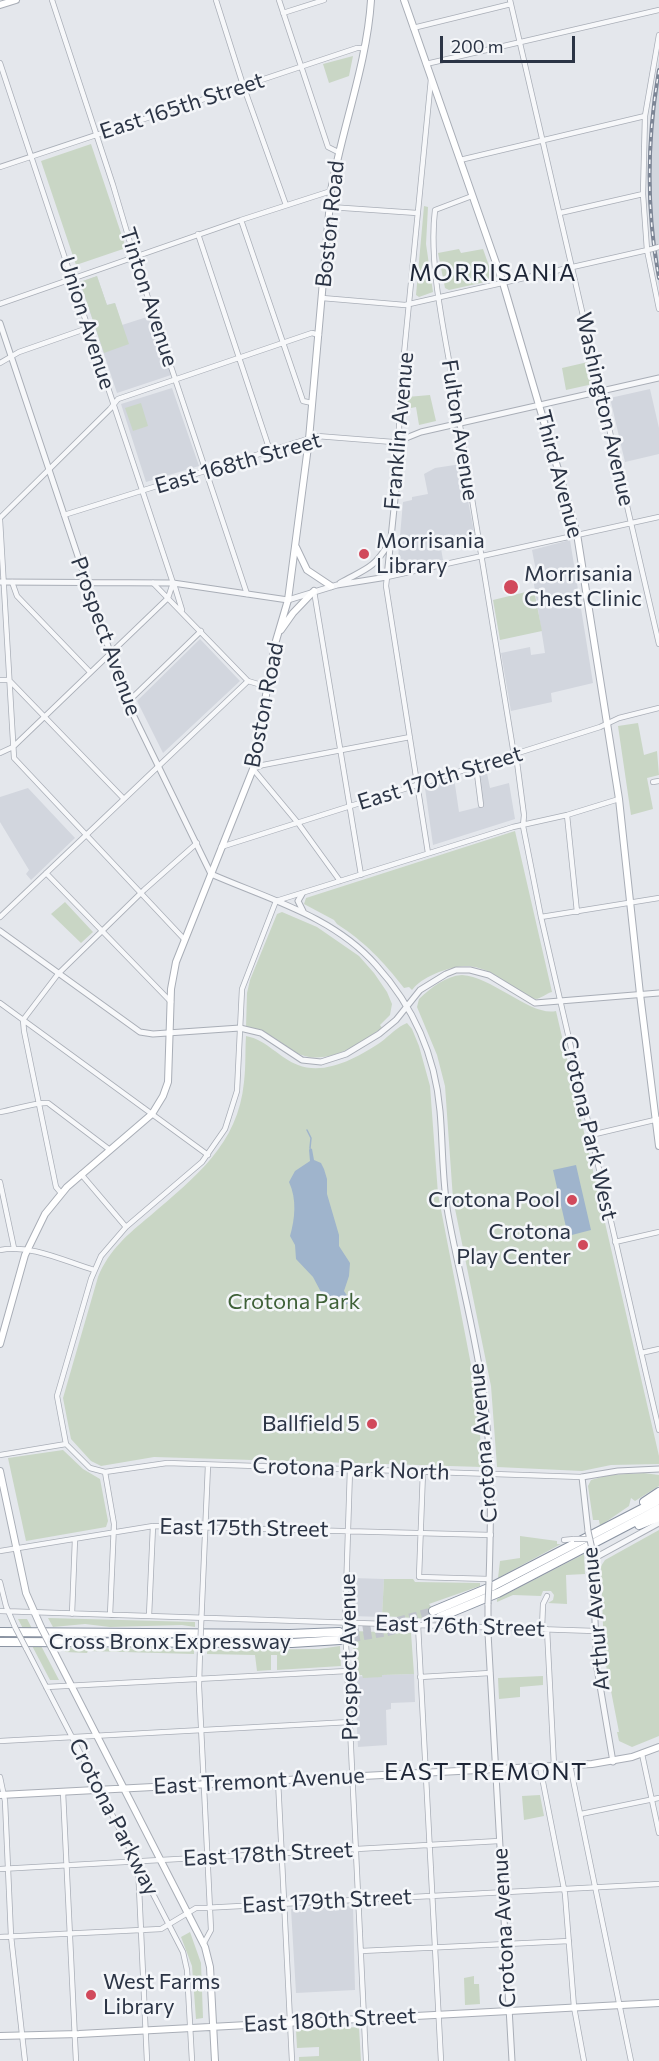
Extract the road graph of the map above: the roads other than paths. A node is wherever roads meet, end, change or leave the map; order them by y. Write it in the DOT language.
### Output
graph roads {
  1 [pos="15,0"];
  2 [pos="52,0"];
  3 [pos="216,0"];
  4 [pos="279,0"];
  5 [pos="324,0"];
  6 [pos="371,0"];
  7 [pos="404,0"];
  8 [pos="510,2"];
  9 [pos="0,5"];
  10 [pos="659,10"];
  11 [pos="284,13"];
  12 [pos="413,28"];
  13 [pos="659,36"];
  14 [pos="520,43"];
  15 [pos="364,48"];
  16 [pos="0,63"];
  17 [pos="426,64"];
  18 [pos="301,66"];
  19 [pos="431,80"];
  20 [pos="243,85"];
  21 [pos="645,117"];
  22 [pos="96,134"];
  23 [pos="543,140"];
  24 [pos="338,152"];
  25 [pos="31,156"];
  26 [pos="460,160"];
  27 [pos="0,166"];
  28 [pos="331,191"];
  29 [pos="643,194"];
  30 [pos="472,196"];
  31 [pos="286,206"];
  32 [pos="330,207"];
  33 [pos="417,213"];
  34 [pos="560,213"];
  35 [pos="241,220"];
  36 [pos="198,234"];
  37 [pos="659,247"];
  38 [pos="650,249"];
  39 [pos="134,256"];
  40 [pos="572,267"];
  41 [pos="72,278"];
  42 [pos="503,283"];
  43 [pos="440,297"];
  44 [pos="322,298"];
  45 [pos="0,303"];
  46 [pos="410,304"];
  47 [pos="659,309"];
  48 [pos="0,323"];
  49 [pos="88,328"];
  50 [pos="319,335"];
  51 [pos="283,343"];
  52 [pos="12,355"];
  53 [pos="239,358"];
  54 [pos="0,363"];
  55 [pos="659,378"];
  56 [pos="176,379"];
  57 [pos="600,391"];
  58 [pos="312,403"];
  59 [pos="113,404"];
  60 [pos="540,405"];
  61 [pos="459,423"];
  62 [pos="309,440"];
  63 [pos="401,440"];
  64 [pos="270,451"];
  65 [pos="48,468"];
  66 [pos="206,470"];
  67 [pos="142,489"];
  68 [pos="64,515"];
  69 [pos="659,517"];
  70 [pos="0,519"];
  71 [pos="632,524"];
  72 [pos="577,534"];
  73 [pos="390,541"];
  74 [pos="295,547"];
  75 [pos="480,556"];
  76 [pos="387,577"];
  77 [pos="2,582"];
  78 [pos="12,582"];
  79 [pos="87,583"];
  80 [pos="153,583"];
  81 [pos="173,583"];
  82 [pos="334,586"];
  83 [pos="314,591"];
  84 [pos="247,594"];
  85 [pos="168,598"];
  86 [pos="288,600"];
  87 [pos="183,613"];
  88 [pos="201,631"];
  89 [pos="277,635"];
  90 [pos="659,644"];
  91 [pos="110,653"];
  92 [pos="90,672"];
  93 [pos="0,680"];
  94 [pos="9,680"];
  95 [pos="248,681"];
  96 [pos="268,687"];
  97 [pos="126,700"];
  98 [pos="659,708"];
  99 [pos="45,715"];
  100 [pos="607,722"];
  101 [pos="410,737"];
  102 [pos="13,747"];
  103 [pos="341,750"];
  104 [pos="0,753"];
  105 [pos="513,755"];
  106 [pos="158,766"];
  107 [pos="476,766"];
  108 [pos="253,769"];
  109 [pos="659,780"];
  110 [pos="653,782"];
  111 [pos="417,784"];
  112 [pos="124,799"];
  113 [pos="620,799"];
  114 [pos="481,805"];
  115 [pos="350,806"];
  116 [pos="567,815"];
  117 [pos="298,822"];
  118 [pos="523,826"];
  119 [pos="85,836"];
  120 [pos="197,843"];
  121 [pos="221,847"];
  122 [pos="428,853"];
  123 [pos="46,873"];
  124 [pos="211,874"];
  125 [pos="361,875"];
  126 [pos="340,881"];
  127 [pos="140,894"];
  128 [pos="302,894"];
  129 [pos="659,898"];
  130 [pos="276,902"];
  131 [pos="631,903"];
  132 [pos="576,912"];
  133 [pos="304,913"];
  134 [pos="0,917"];
  135 [pos="541,917"];
  136 [pos="0,931"];
  137 [pos="101,931"];
  138 [pos="184,939"];
  139 [pos="58,974"];
  140 [pos="659,993"];
  141 [pos="640,994"];
  142 [pos="560,1001"];
  143 [pos="171,1002"];
  144 [pos="0,1003"];
  145 [pos="407,1004"];
  146 [pos="23,1020"];
  147 [pos="240,1028"];
  148 [pos="170,1032"];
  149 [pos="39,1102"];
  150 [pos="0,1112"];
  151 [pos="152,1114"];
  152 [pos="657,1120"];
  153 [pos="591,1135"];
  154 [pos="659,1146"];
  155 [pos="110,1150"];
  156 [pos="208,1155"];
  157 [pos="81,1174"];
  158 [pos="0,1182"];
  159 [pos="61,1193"];
  160 [pos="126,1227"];
  161 [pos="659,1232"];
  162 [pos="615,1242"];
  163 [pos="14,1248"];
  164 [pos="27,1249"];
  165 [pos="0,1250"];
  166 [pos="94,1270"];
  167 [pos="0,1344"];
  168 [pos="659,1349"];
  169 [pos="641,1353"];
  170 [pos="659,1430"];
  171 [pos="66,1444"];
  172 [pos="0,1455"];
  173 [pos="208,1465"];
  174 [pos="350,1469"];
  175 [pos="659,1469"];
  176 [pos="0,1471"];
  177 [pos="423,1471"];
  178 [pos="105,1472"];
  179 [pos="490,1474"];
  180 [pos="582,1477"];
  181 [pos="659,1492"];
  182 [pos="659,1500"];
  183 [pos="659,1509"];
  184 [pos="659,1517"];
  185 [pos="659,1523"];
  186 [pos="153,1526"];
  187 [pos="205,1526"];
  188 [pos="348,1531"];
  189 [pos="113,1532"];
  190 [pos="420,1533"];
  191 [pos="601,1534"];
  192 [pos="491,1536"];
  193 [pos="75,1539"];
  194 [pos="590,1539"];
  195 [pos="564,1540"];
  196 [pos="16,1548"];
  197 [pos="0,1551"];
  198 [pos="593,1559"];
  199 [pos="489,1581"];
  200 [pos="0,1582"];
  201 [pos="547,1596"];
  202 [pos="0,1611"];
  203 [pos="8,1612"];
  204 [pos="33,1612"];
  205 [pos="72,1614"];
  206 [pos="437,1614"];
  207 [pos="110,1615"];
  208 [pos="150,1616"];
  209 [pos="202,1618"];
  210 [pos="345,1623"];
  211 [pos="418,1625"];
  212 [pos="488,1628"];
  213 [pos="545,1629"];
  214 [pos="595,1631"];
  215 [pos="0,1632"];
  216 [pos="0,1642"];
  217 [pos="347,1671"];
  218 [pos="490,1673"];
  219 [pos="420,1677"];
  220 [pos="199,1679"];
  221 [pos="71,1686"];
  222 [pos="46,1687"];
  223 [pos="350,1722"];
  224 [pos="201,1730"];
  225 [pos="97,1735"];
  226 [pos="72,1737"];
  227 [pos="0,1741"];
  228 [pos="659,1747"];
  229 [pos="642,1754"];
  230 [pos="613,1762"];
  231 [pos="570,1765"];
  232 [pos="554,1766"];
  233 [pos="540,1767"];
  234 [pos="495,1769"];
  235 [pos="425,1773"];
  236 [pos="352,1776"];
  237 [pos="0,1777"];
  238 [pos="278,1780"];
  239 [pos="204,1784"];
  240 [pos="125,1788"];
  241 [pos="100,1790"];
  242 [pos="63,1792"];
  243 [pos="2,1795"];
  244 [pos="659,1798"];
  245 [pos="652,1800"];
  246 [pos="580,1814"];
  247 [pos="659,1833"];
  248 [pos="500,1842"];
  249 [pos="429,1845"];
  250 [pos="355,1849"];
  251 [pos="281,1853"];
  252 [pos="208,1857"];
  253 [pos="162,1860"];
  254 [pos="137,1862"];
  255 [pos="66,1866"];
  256 [pos="0,1869"];
  257 [pos="8,1869"];
  258 [pos="659,1884"];
  259 [pos="595,1887"];
  260 [pos="564,1889"];
  261 [pos="503,1892"];
  262 [pos="432,1896"];
  263 [pos="358,1899"];
  264 [pos="284,1903"];
  265 [pos="210,1907"];
  266 [pos="189,1913"];
  267 [pos="170,1925"];
  268 [pos="141,1931"];
  269 [pos="70,1934"];
  270 [pos="11,1936"];
  271 [pos="0,1937"];
  272 [pos="569,1941"];
  273 [pos="204,1942"];
  274 [pos="506,1944"];
  275 [pos="435,1948"];
  276 [pos="361,1952"];
  277 [pos="659,2003"];
  278 [pos="619,2005"];
  279 [pos="574,2007"];
  280 [pos="509,2011"];
  281 [pos="438,2014"];
  282 [pos="364,2019"];
  283 [pos="290,2023"];
  284 [pos="213,2026"];
  285 [pos="191,2028"];
  286 [pos="146,2030"];
  287 [pos="75,2034"];
  288 [pos="0,2036"];
  289 [pos="22,2036"];
  290 [pos="25,2061"];
  291 [pos="76,2061"];
  292 [pos="147,2061"];
  293 [pos="192,2061"];
  294 [pos="215,2061"];
  295 [pos="292,2061"];
  296 [pos="366,2061"];
  297 [pos="441,2061"];
  298 [pos="512,2061"];
  299 [pos="584,2061"];
  300 [pos="631,2061"];
  1 -- 9 [label="main road"];
  2 -- 22 [label="street, Tinton Avenue"];
  3 -- 20 [label="street"];
  4 -- 11 [label="street"];
  5 -- 11 [label="street"];
  6 -- 15 [label="main road, Boston Road"];
  7 -- 12 [label="main road, Third Avenue"];
  8 -- 12 [label="street"];
  8 -- 14 [label="street, Washington Avenue"];
  10 -- 14 [label="street"];
  11 -- 18 [label="street"];
  12 -- 17 [label="main road, Third Avenue"];
  13 -- 21 [label="street"];
  14 -- 17 [label="street"];
  14 -- 23 [label="street, Washington Avenue"];
  15 -- 18 [label="street, East 165th Street"];
  15 -- 24 [label="main road, Boston Road"];
  16 -- 25 [label="street, Union Avenue"];
  17 -- 19 [label="main road, Third Avenue"];
  18 -- 20 [label="street, East 165th Street"];
  18 -- 24 [label="street"];
  19 -- 26 [label="main road, Third Avenue"];
  19 -- 33 [label="street, Franklin Avenue"];
  20 -- 22 [label="street, East 165th Street"];
  20 -- 31 [label="street"];
  21 -- 23 [label="street"];
  21 -- 29 [label="street"];
  22 -- 25 [label="street, East 165th Street"];
  22 -- 39 [label="street, Tinton Avenue"];
  23 -- 26 [label="street"];
  23 -- 34 [label="street, Washington Avenue"];
  24 -- 28 [label="main road, Boston Road"];
  25 -- 27 [label="street, East 165th Street"];
  25 -- 41 [label="street, Union Avenue"];
  26 -- 30 [label="main road, Third Avenue"];
  28 -- 31 [label="street"];
  28 -- 32 [label="main road, Boston Road"];
  29 -- 34 [label="street"];
  29 -- 38 [label="street"];
  30 -- 42 [label="main road, Third Avenue"];
  30 -- 43 [label="street, Fulton Avenue"];
  31 -- 35 [label="street"];
  32 -- 33 [label="street"];
  32 -- 44 [label="main road, Boston Road"];
  33 -- 46 [label="street, Franklin Avenue"];
  34 -- 40 [label="street, Washington Avenue"];
  35 -- 36 [label="street"];
  35 -- 51 [label="street"];
  36 -- 39 [label="street"];
  36 -- 53 [label="street"];
  37 -- 38 [label="street, bridge"];
  38 -- 40 [label="street"];
  38 -- 47 [label="street"];
  39 -- 41 [label="street"];
  39 -- 56 [label="street, Tinton Avenue"];
  40 -- 42 [label="street"];
  40 -- 57 [label="street, Washington Avenue"];
  41 -- 45 [label="street"];
  41 -- 49 [label="street, Union Avenue"];
  42 -- 43 [label="street"];
  42 -- 60 [label="main road, Third Avenue"];
  43 -- 46 [label="street"];
  43 -- 61 [label="street, Fulton Avenue"];
  44 -- 46 [label="street"];
  44 -- 50 [label="main road, Boston Road"];
  46 -- 63 [label="street, Franklin Avenue"];
  48 -- 52 [label="street, Prospect Avenue"];
  49 -- 52 [label="street"];
  49 -- 59 [label="street, Union Avenue"];
  50 -- 51 [label="street"];
  50 -- 58 [label="main road, Boston Road"];
  51 -- 53 [label="street"];
  51 -- 58 [label="street"];
  52 -- 54 [label="street"];
  52 -- 65 [label="street, Prospect Avenue"];
  53 -- 56 [label="street"];
  53 -- 64 [label="street"];
  55 -- 57 [label="street, East 168th Street"];
  56 -- 59 [label="street"];
  56 -- 66 [label="street, Tinton Avenue"];
  57 -- 60 [label="street, East 168th Street"];
  57 -- 71 [label="street, Washington Avenue"];
  58 -- 62 [label="main road, Boston Road"];
  59 -- 65 [label="street"];
  59 -- 67 [label="street, Union Avenue"];
  60 -- 61 [label="street, East 168th Street"];
  60 -- 72 [label="main road, Third Avenue"];
  61 -- 63 [label="street, East 168th Street"];
  61 -- 75 [label="street, Fulton Avenue"];
  62 -- 63 [label="street, East 168th Street"];
  62 -- 64 [label="street, East 168th Street"];
  62 -- 74 [label="main road, Boston Road"];
  63 -- 73 [label="street, Franklin Avenue"];
  64 -- 66 [label="street, East 168th Street"];
  65 -- 68 [label="street, Prospect Avenue"];
  65 -- 70 [label="street"];
  66 -- 67 [label="street, East 168th Street"];
  66 -- 84 [label="street, Tinton Avenue"];
  67 -- 68 [label="street, East 168th Street"];
  67 -- 81 [label="street, Union Avenue"];
  68 -- 79 [label="street, Prospect Avenue"];
  69 -- 71 [label="street"];
  70 -- 77 [label="street"];
  71 -- 72 [label="street"];
  71 -- 90 [label="street, Washington Avenue"];
  72 -- 75 [label="street"];
  72 -- 100 [label="main road, Third Avenue"];
  73 -- 76 [label="street, Franklin Avenue"];
  73 -- 82 [label="street"];
  74 -- 82 [label="main road"];
  74 -- 86 [label="main road, Boston Road"];
  75 -- 76 [label="street"];
  75 -- 105 [label="street, Fulton Avenue"];
  76 -- 82 [label="street"];
  76 -- 101 [label="street, Franklin Avenue"];
  77 -- 78 [label="street"];
  77 -- 94 [label="street"];
  78 -- 79 [label="street"];
  78 -- 92 [label="street"];
  79 -- 80 [label="street"];
  79 -- 91 [label="street, Prospect Avenue"];
  80 -- 81 [label="street"];
  80 -- 85 [label="street, Union Avenue"];
  81 -- 84 [label="street"];
  81 -- 85 [label="street"];
  81 -- 87 [label="street, Union Avenue"];
  82 -- 83 [label="street"];
  83 -- 86 [label="street"];
  83 -- 89 [label="main road"];
  83 -- 103 [label="street"];
  84 -- 86 [label="street"];
  85 -- 87 [label="street, Union Avenue"];
  85 -- 91 [label="street"];
  86 -- 89 [label="main road, Boston Road"];
  87 -- 88 [label="street, Union Avenue"];
  88 -- 95 [label="street, Union Avenue"];
  88 -- 97 [label="street"];
  89 -- 96 [label="main road, Boston Road"];
  91 -- 92 [label="street"];
  91 -- 97 [label="street, Prospect Avenue"];
  92 -- 99 [label="street"];
  93 -- 94 [label="street"];
  94 -- 99 [label="street"];
  94 -- 102 [label="street"];
  95 -- 96 [label="street"];
  95 -- 106 [label="street"];
  96 -- 108 [label="main road, Boston Road"];
  97 -- 106 [label="street, Prospect Avenue"];
  98 -- 100 [label="street, East 170th Street"];
  99 -- 102 [label="street"];
  99 -- 112 [label="street"];
  100 -- 105 [label="street, East 170th Street"];
  100 -- 113 [label="main road, Third Avenue"];
  101 -- 103 [label="street"];
  101 -- 111 [label="street, Franklin Avenue"];
  102 -- 104 [label="street"];
  102 -- 119 [label="street"];
  103 -- 108 [label="street"];
  103 -- 115 [label="street"];
  105 -- 107 [label="street, East 170th Street"];
  105 -- 118 [label="street, Fulton Avenue"];
  106 -- 112 [label="street"];
  106 -- 120 [label="street, Prospect Avenue"];
  107 -- 111 [label="street, East 170th Street"];
  107 -- 114 [label="street"];
  108 -- 117 [label="street"];
  108 -- 121 [label="main road, Boston Road"];
  109 -- 110 [label="street"];
  111 -- 115 [label="street, East 170th Street"];
  111 -- 122 [label="street, Franklin Avenue"];
  112 -- 119 [label="street"];
  113 -- 116 [label="street"];
  113 -- 131 [label="main road, Third Avenue"];
  115 -- 117 [label="street, East 170th Street"];
  115 -- 125 [label="street"];
  116 -- 118 [label="street"];
  116 -- 132 [label="street"];
  117 -- 121 [label="street, East 170th Street"];
  117 -- 126 [label="street"];
  118 -- 122 [label="street"];
  118 -- 135 [label="street, Crotona Park West"];
  119 -- 123 [label="street"];
  119 -- 127 [label="street"];
  120 -- 124 [label="street, Prospect Avenue"];
  120 -- 127 [label="street"];
  121 -- 124 [label="main road, Boston Road"];
  122 -- 125 [label="street"];
  123 -- 134 [label="street"];
  123 -- 137 [label="street"];
  124 -- 130 [label="street"];
  124 -- 138 [label="main road, Boston Road"];
  125 -- 126 [label="street"];
  126 -- 128 [label="street"];
  127 -- 137 [label="street"];
  127 -- 138 [label="street"];
  128 -- 130 [label="street"];
  128 -- 133 [label="street"];
  129 -- 131 [label="street"];
  130 -- 133 [label="street, Crotona Avenue"];
  130 -- 147 [label="street"];
  131 -- 132 [label="street"];
  131 -- 141 [label="main road, Third Avenue"];
  132 -- 135 [label="street"];
  133 -- 145 [label="street, Crotona Avenue"];
  135 -- 142 [label="street, Crotona Park West"];
  136 -- 139 [label="street"];
  137 -- 139 [label="street"];
  137 -- 143 [label="street"];
  138 -- 143 [label="main road, Boston Road"];
  139 -- 146 [label="street"];
  139 -- 148 [label="street"];
  140 -- 141 [label="street"];
  141 -- 142 [label="street"];
  141 -- 152 [label="main road, Third Avenue"];
  142 -- 145 [label="street"];
  142 -- 153 [label="street, Crotona Park West"];
  143 -- 148 [label="main road, Boston Road"];
  144 -- 146 [label="street"];
  145 -- 147 [label="street"];
  145 -- 179 [label="street, Crotona Avenue"];
  146 -- 149 [label="street"];
  146 -- 151 [label="street"];
  147 -- 148 [label="street"];
  147 -- 156 [label="street"];
  148 -- 151 [label="main road, Boston Road"];
  149 -- 150 [label="street"];
  149 -- 155 [label="street"];
  149 -- 159 [label="street"];
  151 -- 155 [label="main road, Boston Road"];
  151 -- 156 [label="street"];
  152 -- 153 [label="street"];
  152 -- 154 [label="main road, Third Avenue"];
  153 -- 162 [label="street, Crotona Park West"];
  155 -- 157 [label="main road, Boston Road"];
  156 -- 160 [label="street"];
  157 -- 159 [label="main road, Boston Road"];
  157 -- 160 [label="street"];
  158 -- 163 [label="street"];
  159 -- 164 [label="main road, Boston Road"];
  160 -- 166 [label="street"];
  161 -- 162 [label="street"];
  162 -- 169 [label="street, Crotona Park West"];
  163 -- 164 [label="street"];
  163 -- 165 [label="street"];
  164 -- 166 [label="street"];
  164 -- 167 [label="main road, Boston Road"];
  166 -- 171 [label="street"];
  168 -- 169 [label="street"];
  169 -- 170 [label="street, Crotona Park West"];
  171 -- 172 [label="street"];
  171 -- 178 [label="street"];
  173 -- 174 [label="street, Crotona Park North"];
  173 -- 178 [label="street, Crotona Park North"];
  173 -- 187 [label="street"];
  174 -- 177 [label="street, Crotona Park North"];
  174 -- 188 [label="street, Prospect Avenue"];
  175 -- 180 [label="street, Crotona Park North"];
  176 -- 196 [label="main road"];
  177 -- 179 [label="street, Crotona Park North"];
  177 -- 190 [label="street"];
  178 -- 189 [label="street"];
  179 -- 180 [label="street, Crotona Park North"];
  179 -- 192 [label="street, Crotona Avenue"];
  180 -- 194 [label="street, Arthur Avenue, bridge"];
  181 -- 191 [label="highway"];
  182 -- 191 [label="highway"];
  183 -- 191 [label="highway"];
  184 -- 191 [label="highway"];
  185 -- 198 [label="street"];
  186 -- 187 [label="street, East 175th Street"];
  186 -- 189 [label="street, East 175th Street"];
  186 -- 208 [label="street"];
  187 -- 188 [label="street, East 175th Street"];
  187 -- 209 [label="street"];
  188 -- 190 [label="street, East 175th Street"];
  188 -- 210 [label="street, Prospect Avenue"];
  189 -- 193 [label="street, East 175th Street"];
  189 -- 207 [label="street"];
  190 -- 192 [label="street, East 175th Street"];
  190 -- 199 [label="street"];
  191 -- 206 [label="highway"];
  192 -- 199 [label="street, Crotona Avenue"];
  193 -- 196 [label="street, East 175th Street"];
  193 -- 205 [label="street"];
  194 -- 195 [label="street, bridge"];
  194 -- 198 [label="street, Arthur Avenue, bridge"];
  196 -- 197 [label="street, East 175th Street"];
  196 -- 204 [label="main road"];
  198 -- 214 [label="street, Arthur Avenue"];
  199 -- 212 [label="street, Crotona Avenue, bridge"];
  200 -- 203 [label="street, Crotona Parkway"];
  201 -- 213 [label="street"];
  202 -- 203 [label="street, East 176th Street"];
  203 -- 204 [label="street, East 176th Street"];
  203 -- 222 [label="street, Crotona Parkway, bridge"];
  204 -- 205 [label="street, East 176th Street"];
  204 -- 221 [label="main road, bridge"];
  205 -- 207 [label="street, East 176th Street"];
  207 -- 208 [label="street, East 176th Street"];
  208 -- 209 [label="street, East 176th Street"];
  209 -- 210 [label="street, East 176th Street"];
  209 -- 220 [label="street, bridge"];
  210 -- 211 [label="street, East 176th Street"];
  210 -- 217 [label="street, Prospect Avenue"];
  211 -- 212 [label="street, East 176th Street"];
  211 -- 219 [label="street"];
  212 -- 213 [label="street, East 176th Street"];
  212 -- 218 [label="street, Crotona Avenue"];
  213 -- 214 [label="street, East 176th Street"];
  213 -- 232 [label="street"];
  214 -- 230 [label="street, Arthur Avenue"];
  215 -- 216 [label="highway, Cross Bronx Expressway"];
  217 -- 220 [label="street"];
  217 -- 223 [label="street, Prospect Avenue"];
  218 -- 219 [label="street"];
  218 -- 234 [label="street, Crotona Avenue"];
  219 -- 235 [label="street"];
  220 -- 221 [label="street"];
  220 -- 224 [label="street"];
  221 -- 222 [label="street"];
  221 -- 225 [label="main road"];
  222 -- 226 [label="street, Crotona Parkway"];
  223 -- 224 [label="street"];
  223 -- 236 [label="street, Prospect Avenue"];
  224 -- 225 [label="street"];
  224 -- 239 [label="street"];
  225 -- 226 [label="street"];
  225 -- 240 [label="main road"];
  226 -- 227 [label="street"];
  226 -- 241 [label="street, Crotona Parkway"];
  228 -- 229 [label="main road, East Tremont Avenue"];
  229 -- 230 [label="main road, East Tremont Avenue"];
  229 -- 245 [label="street"];
  230 -- 231 [label="main road, East Tremont Avenue"];
  231 -- 232 [label="main road, East Tremont Avenue"];
  231 -- 246 [label="street"];
  232 -- 233 [label="main road, East Tremont Avenue"];
  233 -- 234 [label="main road, East Tremont Avenue"];
  233 -- 260 [label="street"];
  234 -- 235 [label="main road, East Tremont Avenue"];
  234 -- 248 [label="street, Crotona Avenue"];
  235 -- 236 [label="main road, East Tremont Avenue"];
  235 -- 249 [label="street"];
  236 -- 238 [label="main road, East Tremont Avenue"];
  236 -- 250 [label="street, Prospect Avenue"];
  237 -- 243 [label="street"];
  238 -- 239 [label="main road, East Tremont Avenue"];
  238 -- 251 [label="street"];
  239 -- 240 [label="main road, East Tremont Avenue"];
  239 -- 252 [label="street"];
  240 -- 241 [label="main road, East Tremont Avenue"];
  240 -- 253 [label="main road"];
  241 -- 242 [label="main road, East Tremont Avenue"];
  241 -- 254 [label="street, Crotona Parkway"];
  242 -- 243 [label="main road, East Tremont Avenue"];
  242 -- 255 [label="street"];
  243 -- 257 [label="street"];
  244 -- 245 [label="street"];
  245 -- 246 [label="street"];
  245 -- 247 [label="street"];
  246 -- 259 [label="street"];
  248 -- 249 [label="street, East 178th Street"];
  248 -- 261 [label="street, Crotona Avenue"];
  249 -- 250 [label="street, East 178th Street"];
  249 -- 262 [label="street"];
  250 -- 251 [label="street, East 178th Street"];
  250 -- 263 [label="street, Prospect Avenue"];
  251 -- 252 [label="street, East 178th Street"];
  251 -- 264 [label="street"];
  252 -- 253 [label="street, East 178th Street"];
  252 -- 265 [label="street"];
  253 -- 254 [label="street, East 178th Street"];
  253 -- 266 [label="main road"];
  254 -- 255 [label="street, East 178th Street"];
  254 -- 267 [label="street, Crotona Parkway"];
  254 -- 268 [label="street"];
  255 -- 257 [label="street, East 178th Street"];
  255 -- 269 [label="street"];
  256 -- 257 [label="street, East 178th Street"];
  257 -- 270 [label="street"];
  258 -- 259 [label="street, East 179th Street"];
  259 -- 260 [label="street, East 179th Street"];
  259 -- 278 [label="street"];
  260 -- 261 [label="street, East 179th Street"];
  260 -- 272 [label="street"];
  261 -- 262 [label="street, East 179th Street"];
  261 -- 274 [label="street, Crotona Avenue"];
  262 -- 263 [label="street, East 179th Street"];
  262 -- 275 [label="street"];
  263 -- 264 [label="street, East 179th Street"];
  263 -- 276 [label="street, Prospect Avenue"];
  264 -- 265 [label="street, East 179th Street"];
  264 -- 283 [label="street"];
  265 -- 266 [label="street, East 179th Street"];
  265 -- 273 [label="street"];
  266 -- 267 [label="street, East 179th Street"];
  266 -- 273 [label="main road"];
  267 -- 268 [label="street, East 179th Street"];
  267 -- 285 [label="street, Crotona Parkway"];
  268 -- 269 [label="street, East 179th Street"];
  268 -- 286 [label="street"];
  269 -- 270 [label="street, East 179th Street"];
  269 -- 287 [label="street"];
  270 -- 271 [label="street, East 179th Street"];
  270 -- 289 [label="street"];
  272 -- 274 [label="street"];
  272 -- 279 [label="street"];
  273 -- 284 [label="main road"];
  274 -- 275 [label="street"];
  274 -- 280 [label="street, Crotona Avenue"];
  275 -- 276 [label="street"];
  275 -- 281 [label="street"];
  276 -- 282 [label="street, Prospect Avenue"];
  277 -- 278 [label="main road, East 180th Street"];
  278 -- 279 [label="main road, East 180th Street"];
  278 -- 300 [label="street"];
  279 -- 280 [label="main road, East 180th Street"];
  279 -- 299 [label="street"];
  280 -- 281 [label="main road, East 180th Street"];
  280 -- 298 [label="street, Crotona Avenue"];
  281 -- 282 [label="main road, East 180th Street"];
  281 -- 297 [label="street"];
  282 -- 283 [label="main road, East 180th Street"];
  282 -- 296 [label="street, Prospect Avenue"];
  283 -- 284 [label="main road, East 180th Street"];
  283 -- 295 [label="street"];
  284 -- 285 [label="main road, East 180th Street"];
  284 -- 294 [label="main road"];
  285 -- 286 [label="main road, East 180th Street"];
  285 -- 293 [label="street, Crotona Parkway"];
  286 -- 287 [label="main road, East 180th Street"];
  286 -- 292 [label="street"];
  287 -- 289 [label="main road, East 180th Street"];
  287 -- 291 [label="street"];
  288 -- 289 [label="main road, East 180th Street"];
  289 -- 290 [label="street"];
}
